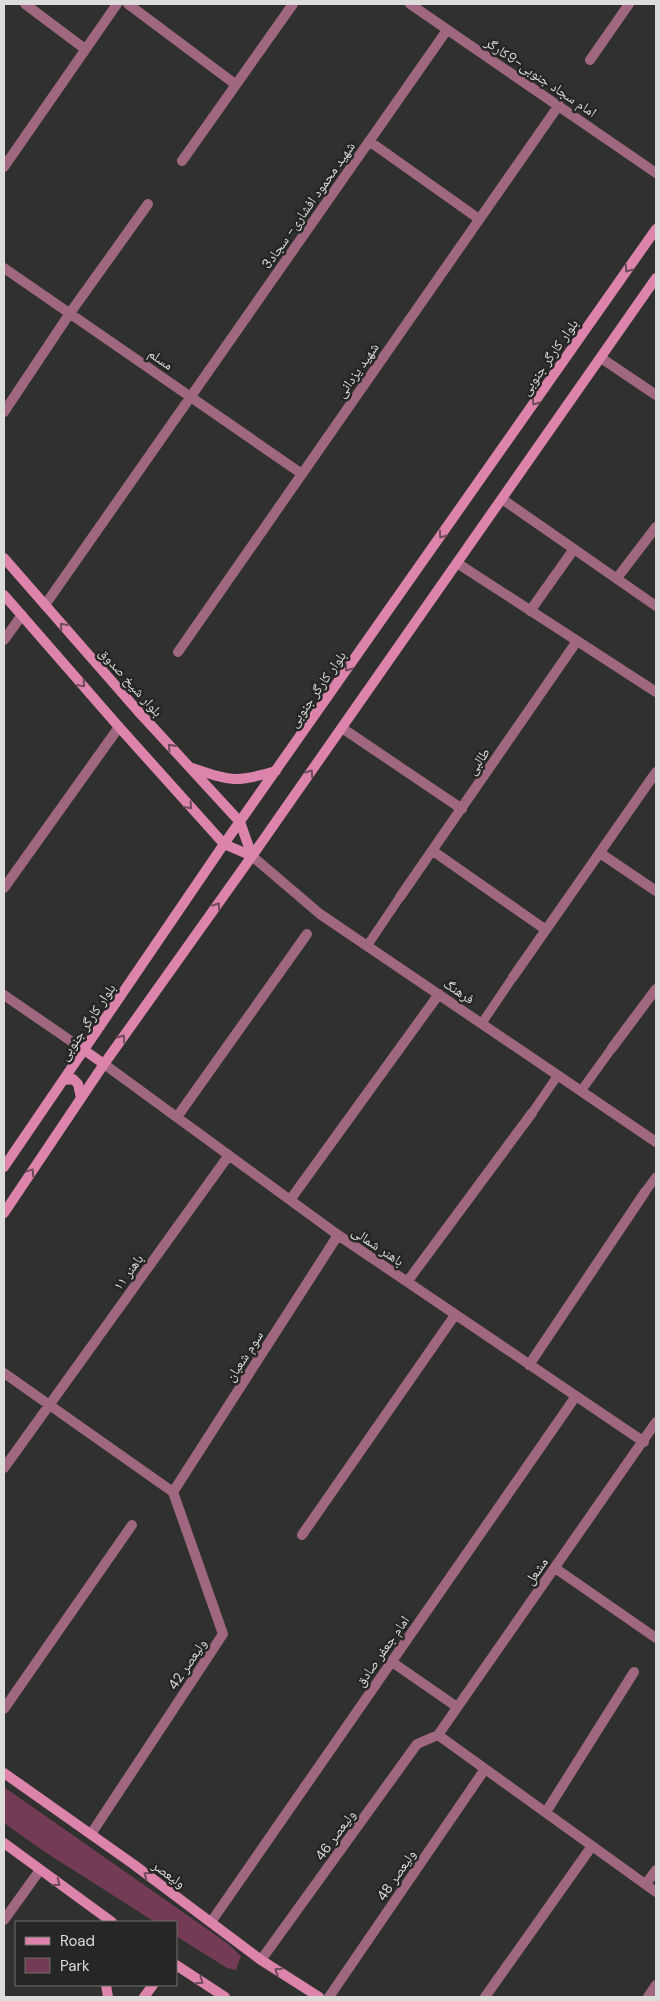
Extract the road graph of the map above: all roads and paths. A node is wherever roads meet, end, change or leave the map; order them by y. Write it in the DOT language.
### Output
graph roads {
  1 [pos="25,4"];
  2 [pos="117,4"];
  3 [pos="128,4"];
  4 [pos="293,4"];
  5 [pos="410,4"];
  6 [pos="629,4"];
  7 [pos="446,30"];
  8 [pos="85,50"];
  9 [pos="590,60"];
  10 [pos="235,84"];
  11 [pos="559,105"];
  12 [pos="369,141"];
  13 [pos="182,161"];
  14 [pos="4,167"];
  15 [pos="656,173"];
  16 [pos="148,204"];
  17 [pos="479,219"];
  18 [pos="656,229"];
  19 [pos="4,268"];
  20 [pos="656,278"];
  21 [pos="70,313"];
  22 [pos="601,358"];
  23 [pos="656,395"];
  24 [pos="191,396"];
  25 [pos="4,412"];
  26 [pos="302,474"];
  27 [pos="502,498"];
  28 [pos="656,527"];
  29 [pos="574,549"];
  30 [pos="4,558"];
  31 [pos="457,564"];
  32 [pos="617,578"];
  33 [pos="4,595"];
  34 [pos="44,605"];
  35 [pos="656,606"];
  36 [pos="530,610"];
  37 [pos="22,615"];
  38 [pos="4,640"];
  39 [pos="577,641"];
  40 [pos="178,652"];
  41 [pos="656,692"];
  42 [pos="119,727"];
  43 [pos="342,728"];
  44 [pos="190,768"];
  45 [pos="276,771"];
  46 [pos="656,773"];
  47 [pos="462,809"];
  48 [pos="240,822"];
  49 [pos="224,844"];
  50 [pos="433,851"];
  51 [pos="600,853"];
  52 [pos="252,856"];
  53 [pos="4,888"];
  54 [pos="656,891"];
  55 [pos="400,897"];
  56 [pos="546,930"];
  57 [pos="307,934"];
  58 [pos="368,946"];
  59 [pos="513,977"];
  60 [pos="656,989"];
  61 [pos="438,994"];
  62 [pos="4,995"];
  63 [pos="482,1024"];
  64 [pos="612,1048"];
  65 [pos="84,1050"];
  66 [pos="104,1064"];
  67 [pos="558,1075"];
  68 [pos="64,1080"];
  69 [pos="581,1091"];
  70 [pos="81,1098"];
  71 [pos="532,1113"];
  72 [pos="177,1117"];
  73 [pos="656,1142"];
  74 [pos="229,1155"];
  75 [pos="4,1168"];
  76 [pos="656,1177"];
  77 [pos="645,1192"];
  78 [pos="290,1200"];
  79 [pos="4,1213"];
  80 [pos="338,1235"];
  81 [pos="407,1282"];
  82 [pos="455,1314"];
  83 [pos="530,1365"];
  84 [pos="4,1373"];
  85 [pos="576,1396"];
  86 [pos="49,1405"];
  87 [pos="656,1422"];
  88 [pos="644,1442"];
  89 [pos="4,1468"];
  90 [pos="173,1492"];
  91 [pos="132,1525"];
  92 [pos="302,1535"];
  93 [pos="555,1568"];
  94 [pos="656,1638"];
  95 [pos="392,1662"];
  96 [pos="634,1672"];
  97 [pos="457,1707"];
  98 [pos="4,1709"];
  99 [pos="438,1735"];
  100 [pos="486,1769"];
  101 [pos="4,1773"];
  102 [pos="546,1812"];
  103 [pos="91,1834"];
  104 [pos="4,1843"];
  105 [pos="592,1846"];
  106 [pos="40,1870"];
  107 [pos="656,1870"];
  108 [pos="646,1884"];
  109 [pos="656,1892"];
  110 [pos="98,1918"];
  111 [pos="4,1920"];
  112 [pos="211,1922"];
  113 [pos="261,1960"];
  114 [pos="178,1966"];
  115 [pos="656,1985"];
  116 [pos="152,1986"];
  117 [pos="144,1997"];
  118 [pos="224,1997"];
  119 [pos="319,1997"];
  120 [pos="328,1997"];
  121 [pos="485,1997"];
  122 [pos="648,1997"];
  1 -- 8 [label="street"];
  2 -- 8 [label="street"];
  3 -- 10 [label="street"];
  4 -- 10 [label="street"];
  5 -- 7 [label="street, امام سجاد جنوبی-9کارگر"];
  6 -- 9 [label="street"];
  7 -- 11 [label="street, امام سجاد جنوبی-9کارگر"];
  7 -- 12 [label="street, شهید محمود افشاری- سجاد3"];
  8 -- 14 [label="street"];
  10 -- 13 [label="street"];
  11 -- 15 [label="street, امام سجاد جنوبی-9کارگر"];
  11 -- 17 [label="street, شهید یزدانی"];
  12 -- 17 [label="street"];
  12 -- 24 [label="street, شهید محمود افشاری- سجاد3"];
  16 -- 21 [label="street"];
  17 -- 26 [label="street, شهید یزدانی"];
  18 -- 45 [label="main road, بلوار کارگر جنوبی, one-way"];
  19 -- 21 [label="street, مسلم"];
  20 -- 22 [label="main road"];
  21 -- 24 [label="street, مسلم"];
  21 -- 25 [label="street"];
  22 -- 23 [label="street"];
  22 -- 27 [label="main road"];
  24 -- 26 [label="street, مسلم"];
  24 -- 34 [label="street, شهید محمود افشاری- سجاد3"];
  26 -- 40 [label="street, شهید یزدانی"];
  27 -- 29 [label="street"];
  27 -- 31 [label="main road"];
  28 -- 32 [label="street"];
  29 -- 32 [label="street"];
  29 -- 36 [label="street"];
  30 -- 34 [label="main road, بلوار شیخ صدوق"];
  31 -- 36 [label="street"];
  31 -- 43 [label="main road"];
  32 -- 35 [label="street"];
  33 -- 37 [label="main road"];
  44 -- 34 [label="main road, بلوار شیخ صدوق, one-way"];
  36 -- 39 [label="street"];
  37 -- 38 [label="street"];
  37 -- 42 [label="main road, one-way"];
  39 -- 41 [label="street"];
  39 -- 47 [label="street, طالبی"];
  42 -- 49 [label="main road, one-way"];
  42 -- 53 [label="street"];
  43 -- 47 [label="street"];
  52 -- 43 [label="main road, one-way"];
  44 -- 45 [label="main road"];
  44 -- 48 [label="main road, بلوار شیخ صدوق"];
  45 -- 48 [label="main road, بلوار کارگر جنوبی"];
  46 -- 51 [label="street"];
  47 -- 50 [label="street, طالبی"];
  48 -- 49 [label="main road, بلوار کارگر جنوبی"];
  48 -- 52 [label="main road"];
  49 -- 52 [label="main road"];
  49 -- 65 [label="main road, بلوار کارگر جنوبی"];
  50 -- 55 [label="street, طالبی"];
  50 -- 56 [label="street"];
  51 -- 54 [label="street"];
  51 -- 56 [label="street"];
  52 -- 58 [label="street, فرهنگ"];
  66 -- 52 [label="main road, one-way"];
  55 -- 58 [label="lane"];
  56 -- 59 [label="street"];
  57 -- 72 [label="street"];
  58 -- 61 [label="street, فرهنگ"];
  59 -- 63 [label="lane"];
  60 -- 64 [label="street"];
  61 -- 63 [label="street, فرهنگ"];
  61 -- 78 [label="street"];
  62 -- 65 [label="street"];
  63 -- 67 [label="street, فرهنگ"];
  64 -- 69 [label="lane"];
  65 -- 66 [label="main road"];
  65 -- 68 [label="main road, بلوار کارگر جنوبی"];
  66 -- 70 [label="main road"];
  66 -- 72 [label="street, باهنر شمالی"];
  67 -- 69 [label="street, فرهنگ"];
  67 -- 71 [label="lane"];
  68 -- 70 [label="main road"];
  68 -- 75 [label="main road, بلوار کارگر جنوبی"];
  69 -- 73 [label="street, فرهنگ"];
  79 -- 70 [label="main road, one-way"];
  71 -- 81 [label="street"];
  72 -- 74 [label="street, باهنر شمالی"];
  74 -- 78 [label="street, باهنر شمالی"];
  74 -- 86 [label="street, باهنر ۱۱"];
  76 -- 77 [label="lane"];
  77 -- 83 [label="street"];
  78 -- 80 [label="street, باهنر شمالی"];
  80 -- 81 [label="street, باهنر شمالی"];
  80 -- 90 [label="street, سوم شعبان"];
  81 -- 82 [label="street, باهنر شمالی"];
  82 -- 83 [label="street, باهنر شمالی"];
  82 -- 92 [label="street"];
  83 -- 85 [label="street, باهنر شمالی"];
  84 -- 86 [label="street"];
  85 -- 88 [label="street, باهنر شمالی"];
  85 -- 95 [label="street, امام جعفر صادق"];
  86 -- 89 [label="street, باهنر ۱۱"];
  86 -- 90 [label="street"];
  87 -- 88 [label="street, مشعل"];
  88 -- 93 [label="street, مشعل"];
  90 -- 103 [label="street, ولیعصر 42"];
  91 -- 98 [label="street"];
  93 -- 94 [label="street"];
  93 -- 97 [label="street, مشعل"];
  95 -- 97 [label="street"];
  95 -- 112 [label="street, امام جعفر صادق"];
  96 -- 102 [label="street"];
  97 -- 99 [label="street, مشعل"];
  99 -- 100 [label="street"];
  99 -- 113 [label="street, ولیعصر 46"];
  100 -- 102 [label="street"];
  100 -- 120 [label="street, ولیعصر 48"];
  101 -- 103 [label="main road, ولیعصر"];
  102 -- 105 [label="street"];
  112 -- 103 [label="main road, ولیعصر, one-way"];
  104 -- 106 [label="main road"];
  105 -- 108 [label="street"];
  105 -- 121 [label="street"];
  106 -- 110 [label="main road, one-way"];
  106 -- 111 [label="street"];
  107 -- 108 [label="street"];
  108 -- 109 [label="street"];
  112 -- 113 [label="main road, ولیعصر"];
  119 -- 113 [label="main road, ولیعصر, one-way"];
  114 -- 118 [label="main road, one-way"];
  115 -- 122 [label="street"];
  116 -- 117 [label="main road"];
}
